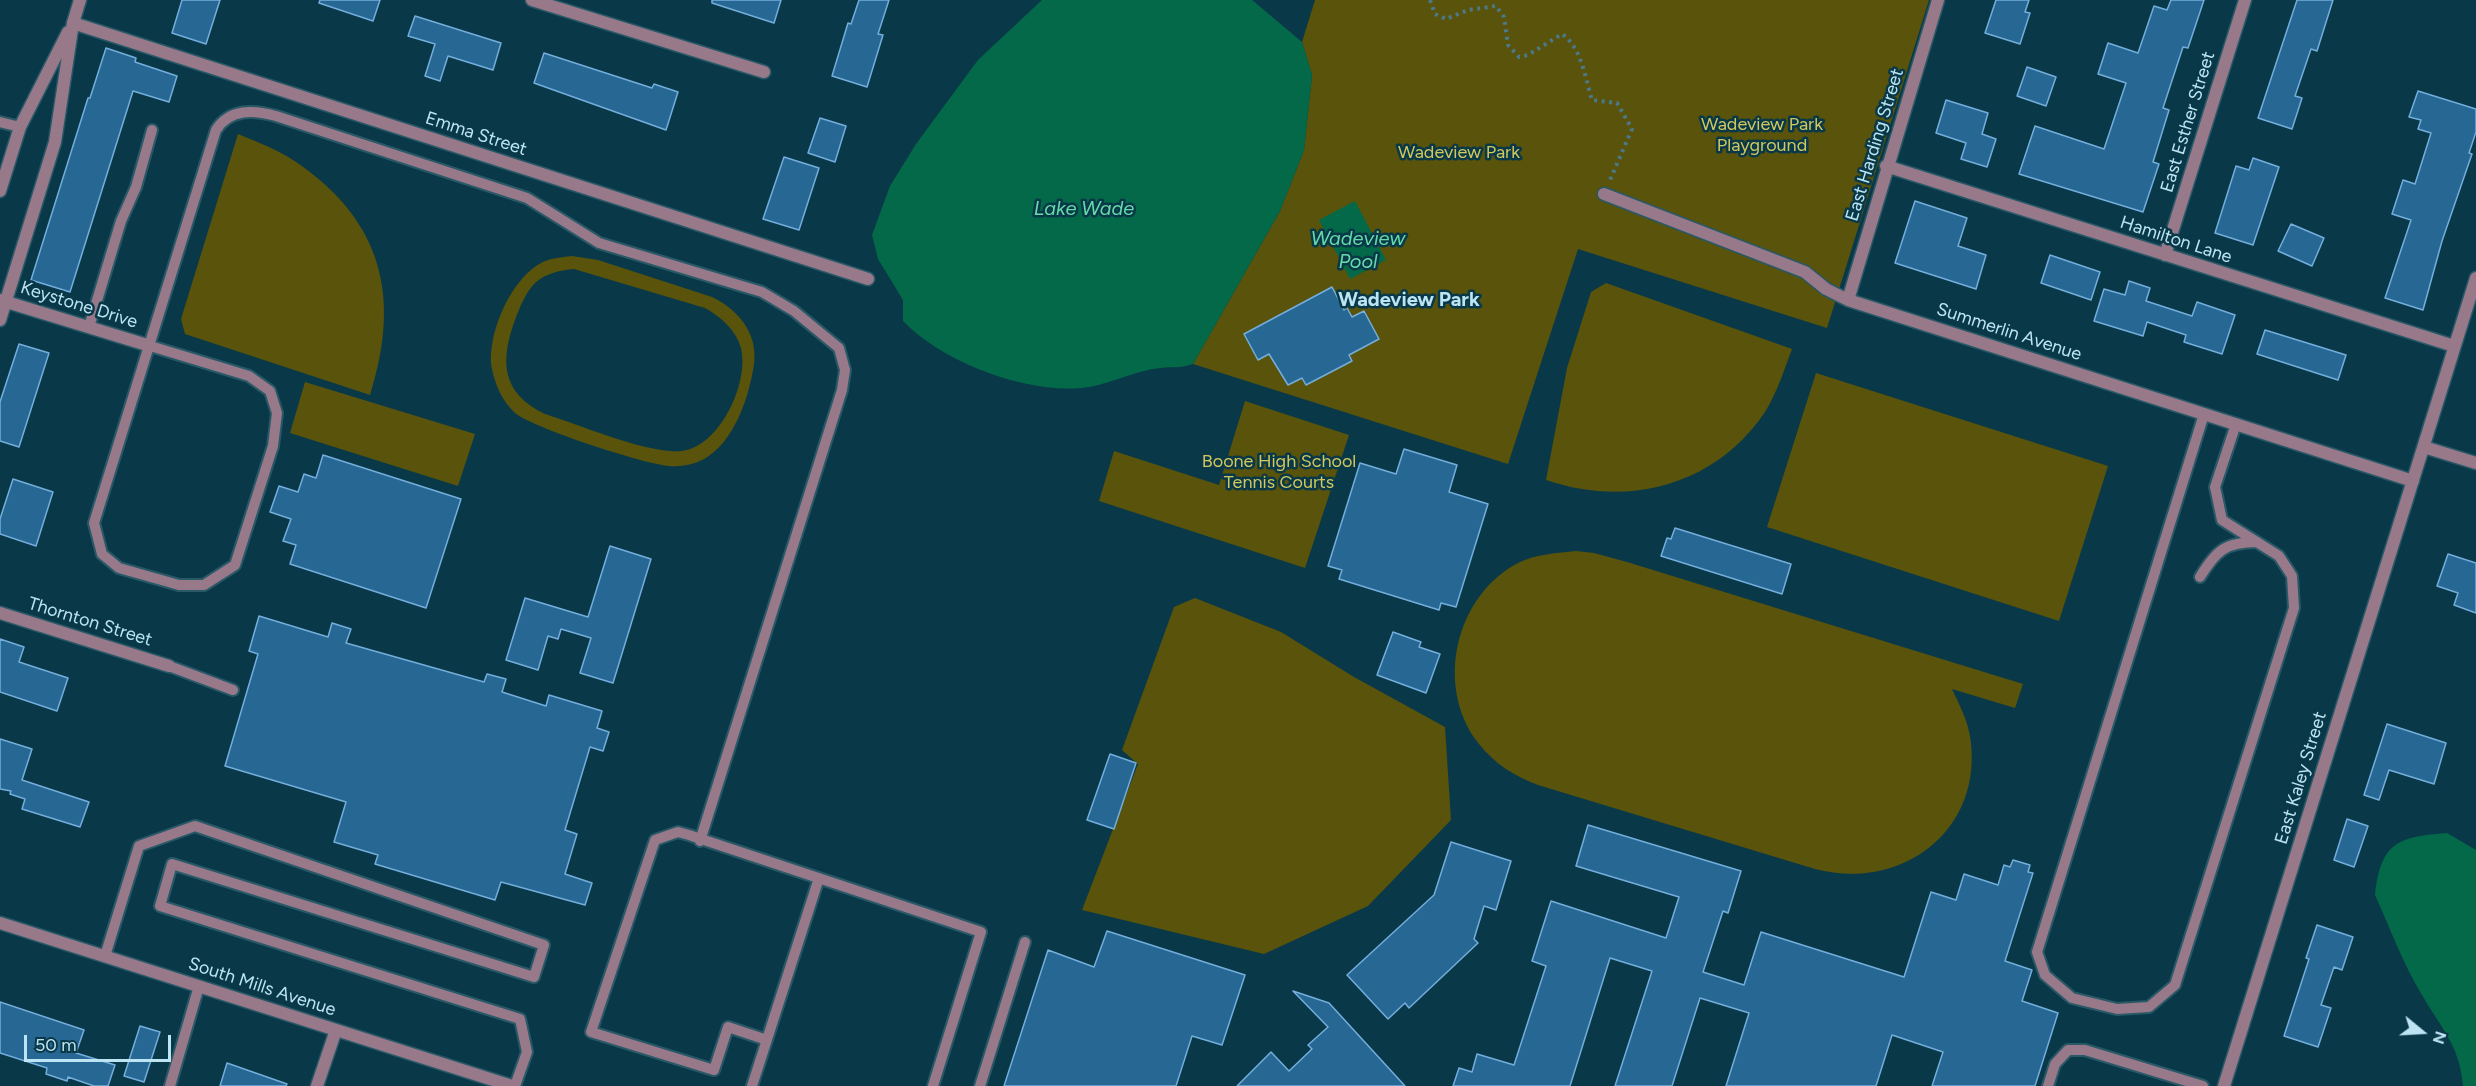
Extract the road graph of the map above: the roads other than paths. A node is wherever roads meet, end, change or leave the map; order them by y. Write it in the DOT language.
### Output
graph roads {
  1 [pos="80,0"];
  2 [pos="532,0"];
  3 [pos="1938,0"];
  4 [pos="2245,0"];
  5 [pos="73,23"];
  6 [pos="764,72"];
  7 [pos="0,122"];
  8 [pos="20,127"];
  9 [pos="152,130"];
  10 [pos="1886,166"];
  11 [pos="0,191"];
  12 [pos="1604,194"];
  13 [pos="2165,255"];
  14 [pos="2476,278"];
  15 [pos="868,279"];
  16 [pos="3,300"];
  17 [pos="1848,300"];
  18 [pos="0,320"];
  19 [pos="89,327"];
  20 [pos="147,345"];
  21 [pos="2454,346"];
  22 [pos="2204,414"];
  23 [pos="2236,424"];
  24 [pos="2424,447"];
  25 [pos="2476,463"];
  26 [pos="2413,481"];
  27 [pos="2257,542"];
  28 [pos="2200,577"];
  29 [pos="0,613"];
  30 [pos="169,666"];
  31 [pos="233,690"];
  32 [pos="700,841"];
  33 [pos="819,878"];
  34 [pos="0,923"];
  35 [pos="1025,942"];
  36 [pos="105,957"];
  37 [pos="199,986"];
  38 [pos="336,1030"];
  39 [pos="767,1040"];
  40 [pos="170,1086"];
  41 [pos="317,1086"];
  42 [pos="514,1086"];
  43 [pos="752,1086"];
  44 [pos="933,1086"];
  45 [pos="980,1086"];
  46 [pos="2048,1086"];
  47 [pos="2203,1086"];
  48 [pos="2224,1086"];
  1 -- 5 [label="street"];
  2 -- 6 [label="street"];
  3 -- 10 [label="street, East Harding Street"];
  4 -- 13 [label="street, East Esther Street"];
  5 -- 8 [label="street"];
  5 -- 15 [label="street, Emma Street"];
  5 -- 16 [label="street"];
  7 -- 8 [label="lane"];
  8 -- 11 [label="street"];
  9 -- 19 [label="lane"];
  10 -- 13 [label="street, Hamilton Lane"];
  10 -- 17 [label="street, East Harding Street"];
  12 -- 17 [label="street, Summerlin Avenue"];
  13 -- 21 [label="street, Hamilton Lane"];
  14 -- 21 [label="street"];
  16 -- 18 [label="street"];
  16 -- 19 [label="street, Keystone Drive"];
  17 -- 22 [label="street, Summerlin Avenue"];
  19 -- 20 [label="street, Keystone Drive"];
  20 -- 20 [label="lane"];
  20 -- 32 [label="lane"];
  21 -- 24 [label="street"];
  22 -- 23 [label="street, Summerlin Avenue"];
  22 -- 27 [label="lane"];
  23 -- 26 [label="street, Summerlin Avenue"];
  23 -- 27 [label="lane"];
  24 -- 25 [label="street"];
  24 -- 26 [label="street, East Kaley Street"];
  26 -- 48 [label="street, East Kaley Street"];
  27 -- 28 [label="lane"];
  29 -- 30 [label="street, Thornton Street"];
  30 -- 31 [label="lane"];
  32 -- 33 [label="lane"];
  32 -- 39 [label="lane"];
  33 -- 39 [label="lane"];
  33 -- 44 [label="lane"];
  34 -- 36 [label="street, South Mills Avenue"];
  35 -- 45 [label="lane"];
  36 -- 37 [label="street, South Mills Avenue"];
  36 -- 42 [label="lane"];
  37 -- 38 [label="street, South Mills Avenue"];
  37 -- 40 [label="lane"];
  38 -- 41 [label="street"];
  38 -- 42 [label="street, South Mills Avenue"];
  39 -- 43 [label="lane"];
  46 -- 47 [label="lane"];
}
